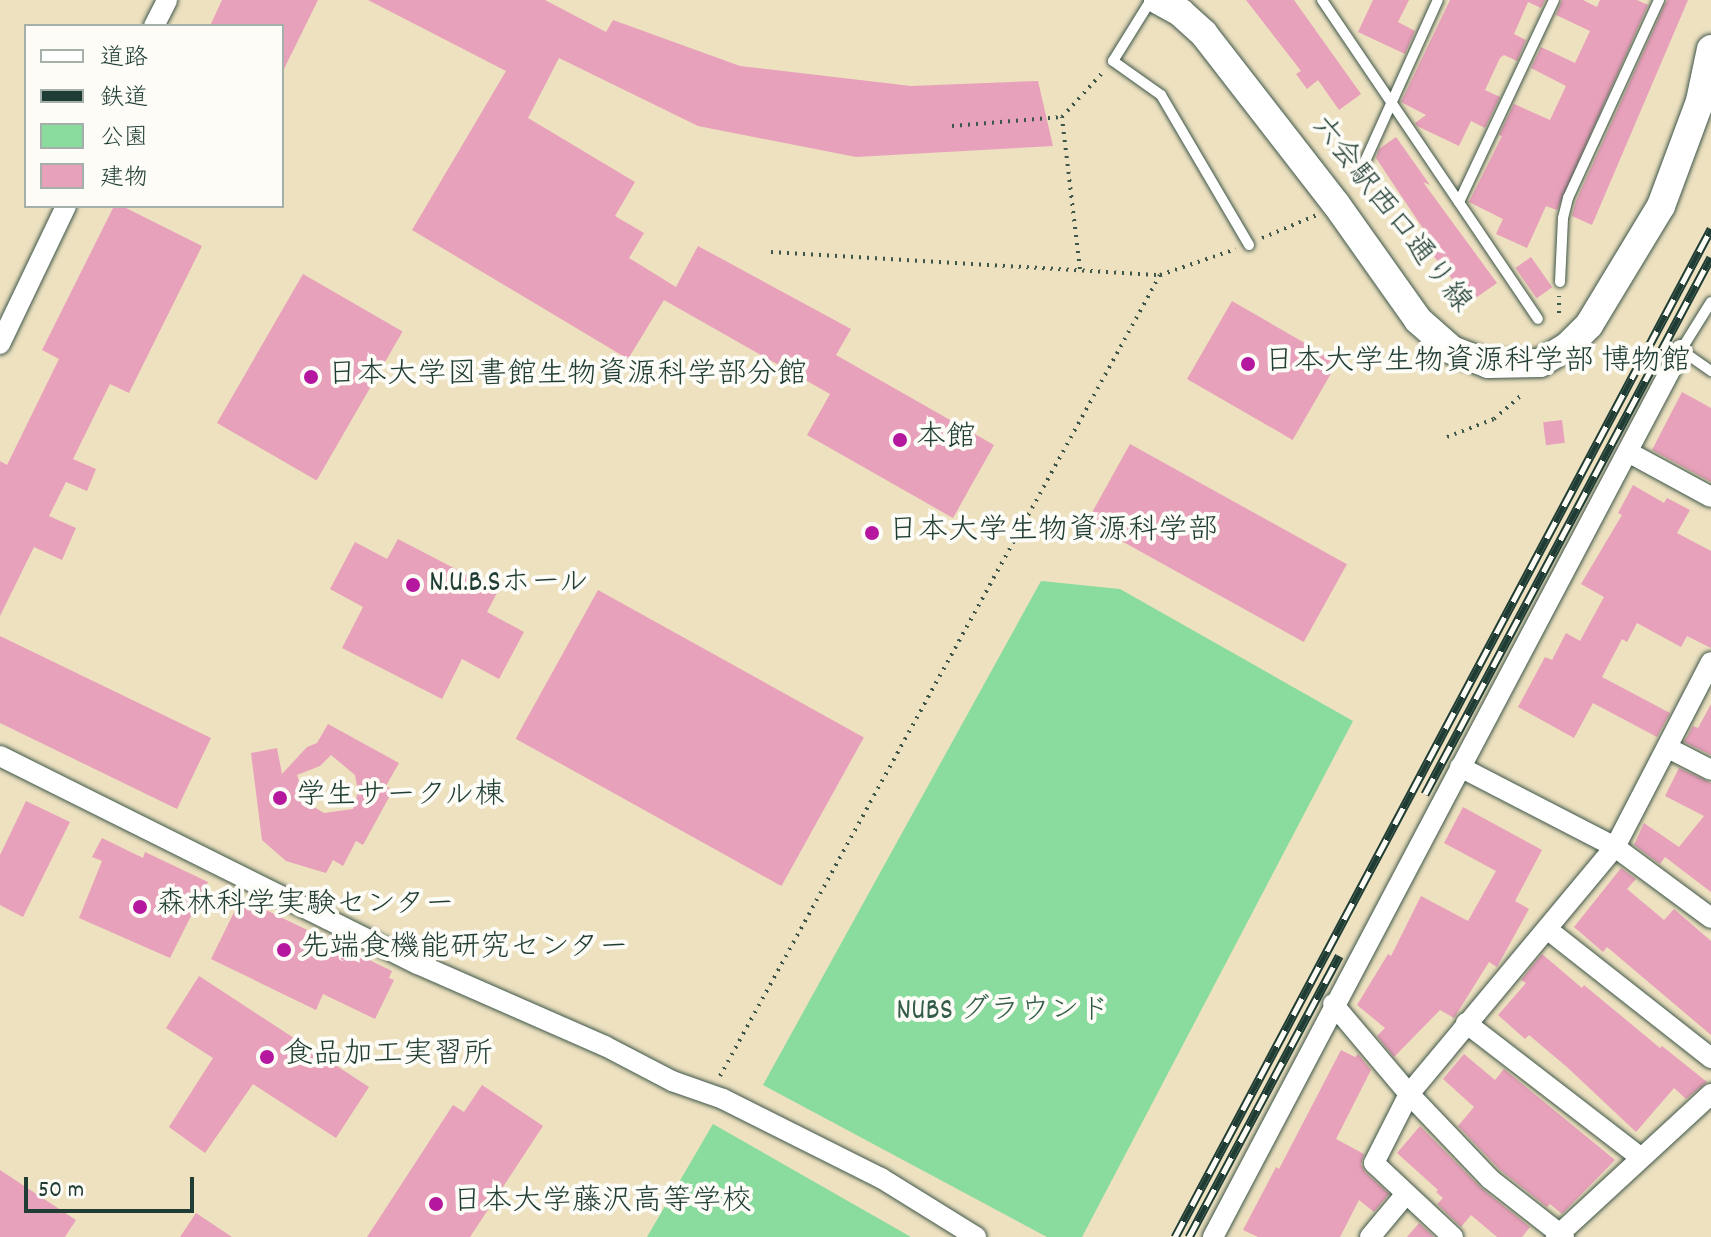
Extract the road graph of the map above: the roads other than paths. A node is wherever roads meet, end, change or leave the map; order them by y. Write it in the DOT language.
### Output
graph roads {
  1 [pos="167,0"];
  2 [pos="1151,0"];
  3 [pos="1158,0"];
  4 [pos="1322,0"];
  5 [pos="1438,0"];
  6 [pos="1554,0"];
  7 [pos="1659,0"];
  8 [pos="155,24"];
  9 [pos="1711,49"];
  10 [pos="1392,104"];
  11 [pos="1362,168"];
  12 [pos="1459,202"];
  13 [pos="65,208"];
  14 [pos="1249,245"];
  15 [pos="1560,282"];
  16 [pos="1711,302"];
  17 [pos="1538,319"];
  18 [pos="0,344"];
  19 [pos="1681,350"];
  20 [pos="1711,371"];
  21 [pos="1628,452"];
  22 [pos="1711,497"];
  23 [pos="1711,662"];
  24 [pos="1668,748"];
  25 [pos="0,756"];
  26 [pos="1460,767"];
  27 [pos="1711,770"];
  28 [pos="1615,847"];
  29 [pos="1711,918"];
  30 [pos="1547,929"];
  31 [pos="1333,1004"];
  32 [pos="1466,1023"];
  33 [pos="1711,1058"];
  34 [pos="1409,1094"];
  35 [pos="1711,1094"];
  36 [pos="1641,1158"];
  37 [pos="1406,1194"];
  38 [pos="1560,1236"];
  39 [pos="976,1237"];
  40 [pos="1213,1237"];
  41 [pos="1370,1237"];
  42 [pos="1453,1237"];
  1 -- 8 [label="street"];
  2 -- 14 [label="lane"];
  3 -- 9 [label="street, 六会駅西口通り線"];
  4 -- 10 [label="lane"];
  5 -- 10 [label="lane"];
  6 -- 12 [label="lane"];
  7 -- 15 [label="lane"];
  10 -- 11 [label="lane"];
  10 -- 12 [label="lane"];
  12 -- 17 [label="lane"];
  13 -- 18 [label="street"];
  16 -- 19 [label="lane"];
  19 -- 20 [label="lane"];
  19 -- 21 [label="street"];
  21 -- 22 [label="street"];
  21 -- 26 [label="street"];
  23 -- 24 [label="street"];
  24 -- 27 [label="street"];
  24 -- 28 [label="street"];
  25 -- 39 [label="street"];
  26 -- 28 [label="street"];
  26 -- 31 [label="street"];
  28 -- 29 [label="street"];
  28 -- 30 [label="street"];
  30 -- 32 [label="street"];
  30 -- 33 [label="street"];
  31 -- 34 [label="street"];
  31 -- 40 [label="street"];
  32 -- 34 [label="street"];
  32 -- 36 [label="street"];
  34 -- 37 [label="street"];
  34 -- 38 [label="street"];
  35 -- 36 [label="street"];
  36 -- 38 [label="street"];
  37 -- 41 [label="street"];
  37 -- 42 [label="street"];
}
